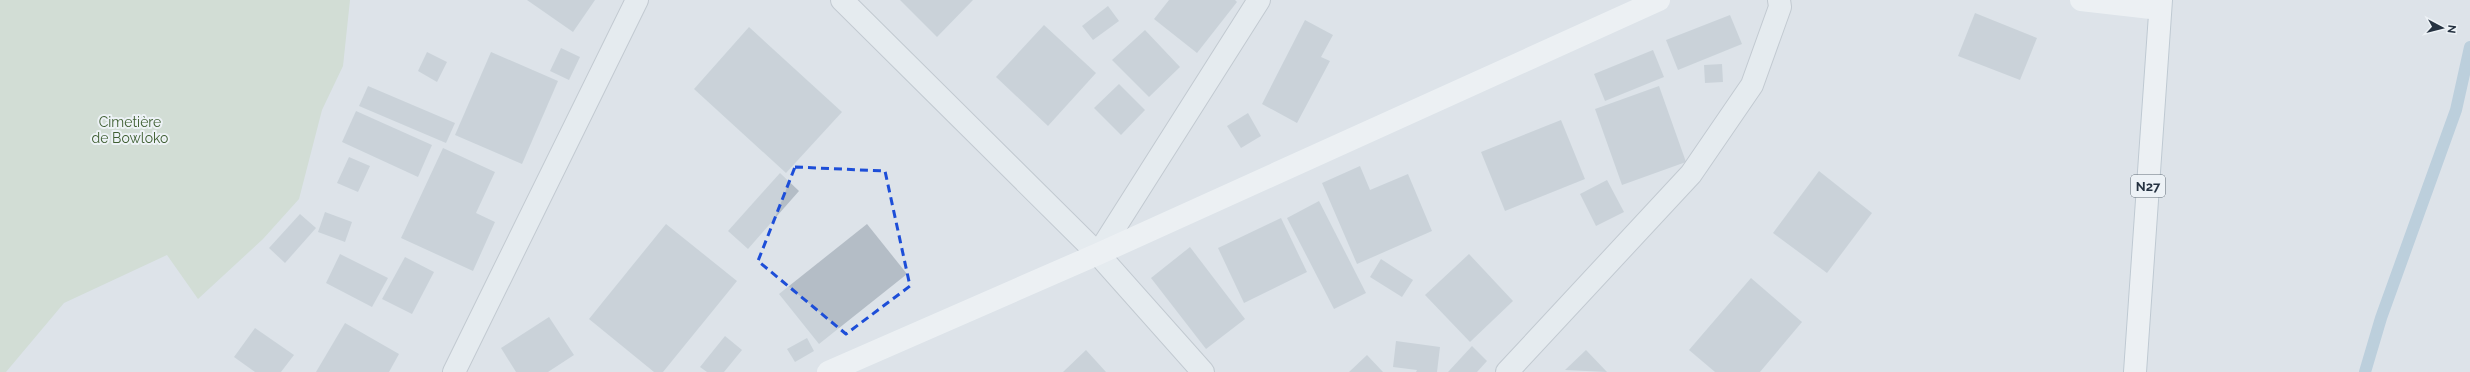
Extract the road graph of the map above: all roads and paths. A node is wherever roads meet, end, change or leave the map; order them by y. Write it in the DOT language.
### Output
graph roads {
  1 [pos="637,0"];
  2 [pos="842,0"];
  3 [pos="1259,0"];
  4 [pos="1659,0"];
  5 [pos="1779,0"];
  6 [pos="2081,0"];
  7 [pos="2160,4"];
  8 [pos="1098,254"];
  9 [pos="454,372"];
  10 [pos="828,372"];
  11 [pos="1203,372"];
  12 [pos="1507,372"];
  13 [pos="2135,372"];
  1 -- 9 [label="street"];
  2 -- 8 [label="street"];
  3 -- 8 [label="street"];
  4 -- 8 [label="street"];
  5 -- 12 [label="street"];
  6 -- 7 [label="street"];
  7 -- 13 [label="street, N27"];
  8 -- 10 [label="street"];
  8 -- 11 [label="street"];
}
